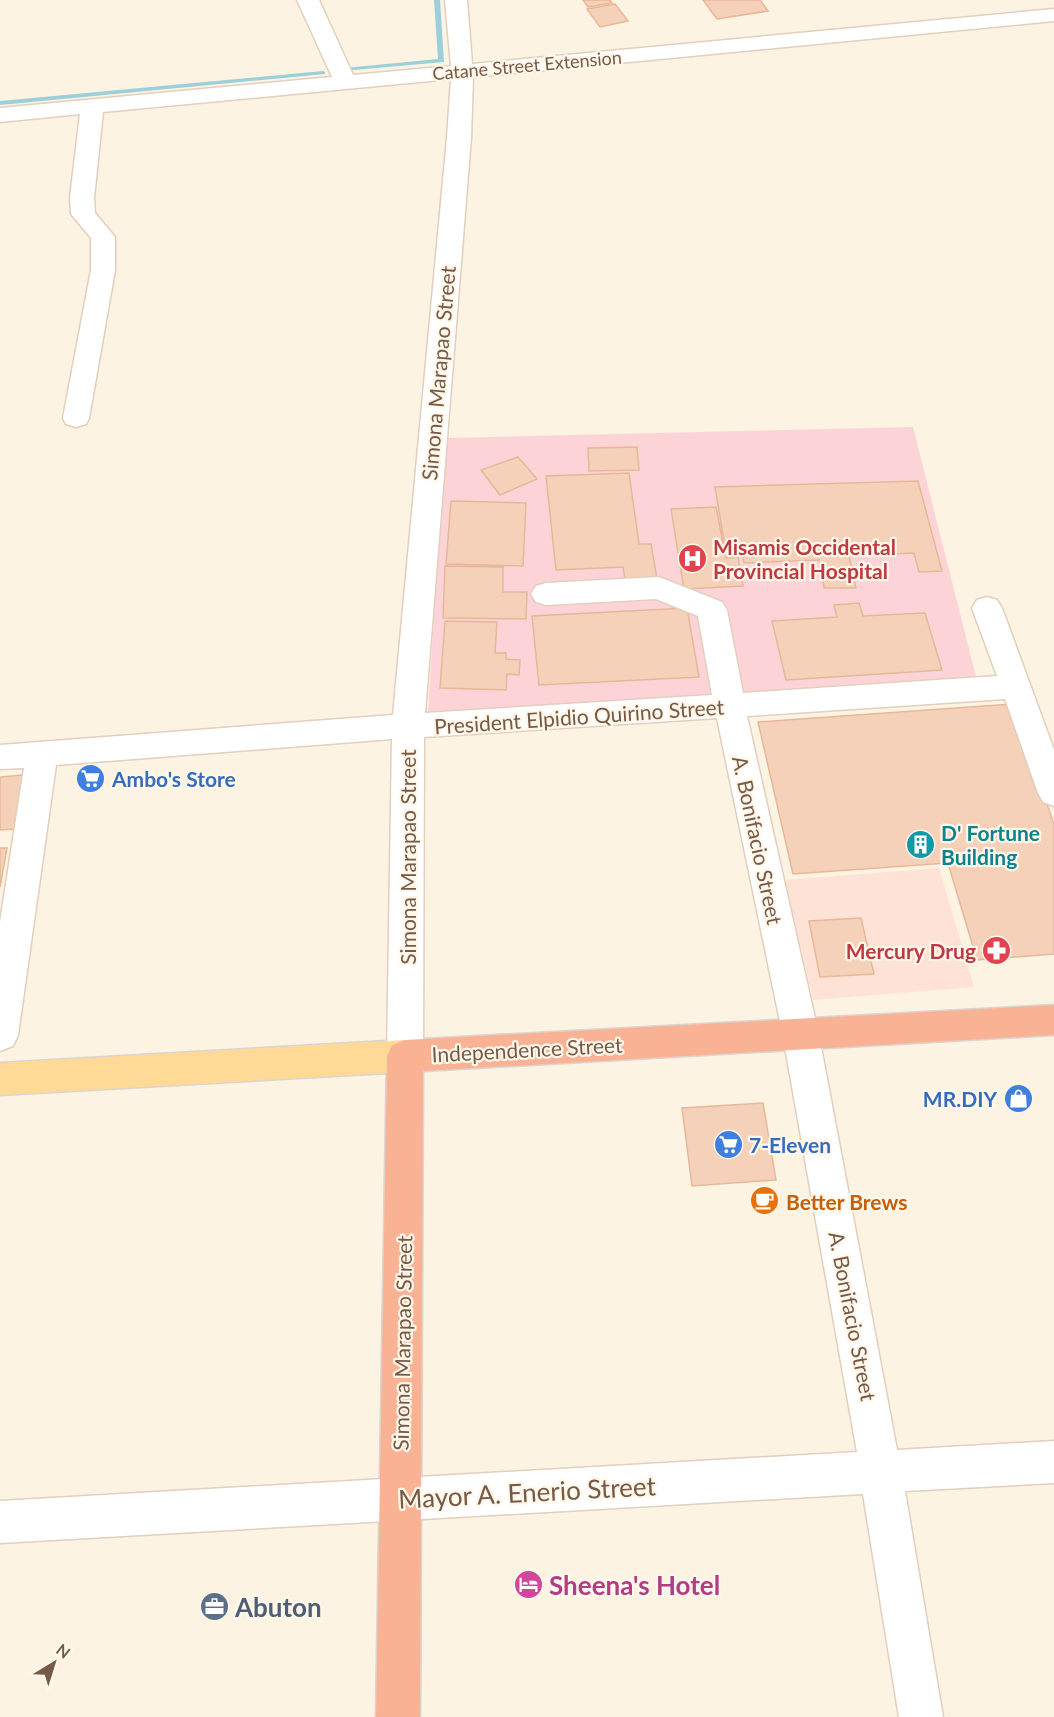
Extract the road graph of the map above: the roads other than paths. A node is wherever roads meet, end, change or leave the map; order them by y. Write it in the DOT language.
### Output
graph roads {
  1 [pos="308,0"];
  2 [pos="456,0"];
  3 [pos="1054,15"];
  4 [pos="462,71"];
  5 [pos="345,82"];
  6 [pos="92,106"];
  7 [pos="0,115"];
  8 [pos="76,418"];
  9 [pos="546,594"];
  10 [pos="987,608"];
  11 [pos="1014,687"];
  12 [pos="728,706"];
  13 [pos="408,726"];
  14 [pos="42,754"];
  15 [pos="0,757"];
  16 [pos="1054,793"];
  17 [pos="1054,1020"];
  18 [pos="801,1034"];
  19 [pos="0,1035"];
  20 [pos="405,1056"];
  21 [pos="0,1079"];
  22 [pos="1054,1462"];
  23 [pos="882,1472"];
  24 [pos="400,1499"];
  25 [pos="0,1522"];
  26 [pos="398,1717"];
  27 [pos="921,1717"];
  1 -- 5 [label="street"];
  2 -- 4 [label="street, Simona Marapao Street"];
  3 -- 4 [label="street, Catane Street Extension"];
  4 -- 5 [label="street, Catane Street Extension"];
  4 -- 13 [label="street, Simona Marapao Street"];
  5 -- 6 [label="street, Catane Street Extension"];
  6 -- 7 [label="street, Catane Street Extension"];
  6 -- 8 [label="street"];
  9 -- 12 [label="street, A. Bonifacio Street"];
  10 -- 11 [label="street"];
  11 -- 12 [label="street, President Elpidio Quirino Street"];
  11 -- 16 [label="street"];
  12 -- 13 [label="street, President Elpidio Quirino Street"];
  12 -- 18 [label="street, A. Bonifacio Street"];
  13 -- 14 [label="street, President Elpidio Quirino Street"];
  13 -- 20 [label="street, Simona Marapao Street"];
  14 -- 15 [label="street, President Elpidio Quirino Street"];
  14 -- 19 [label="street"];
  17 -- 18 [label="highway, Independence Street"];
  18 -- 20 [label="highway, Independence Street"];
  18 -- 23 [label="street, A. Bonifacio Street"];
  20 -- 21 [label="main road, Independence Street"];
  20 -- 24 [label="highway, Simona Marapao Street"];
  22 -- 23 [label="street, Mayor A. Enerio Street"];
  23 -- 24 [label="street, Mayor A. Enerio Street"];
  23 -- 27 [label="street, A. Bonifacio Street"];
  24 -- 25 [label="street, Mayor A. Enerio Street"];
  24 -- 26 [label="highway, Simona Marapao Street"];
}
